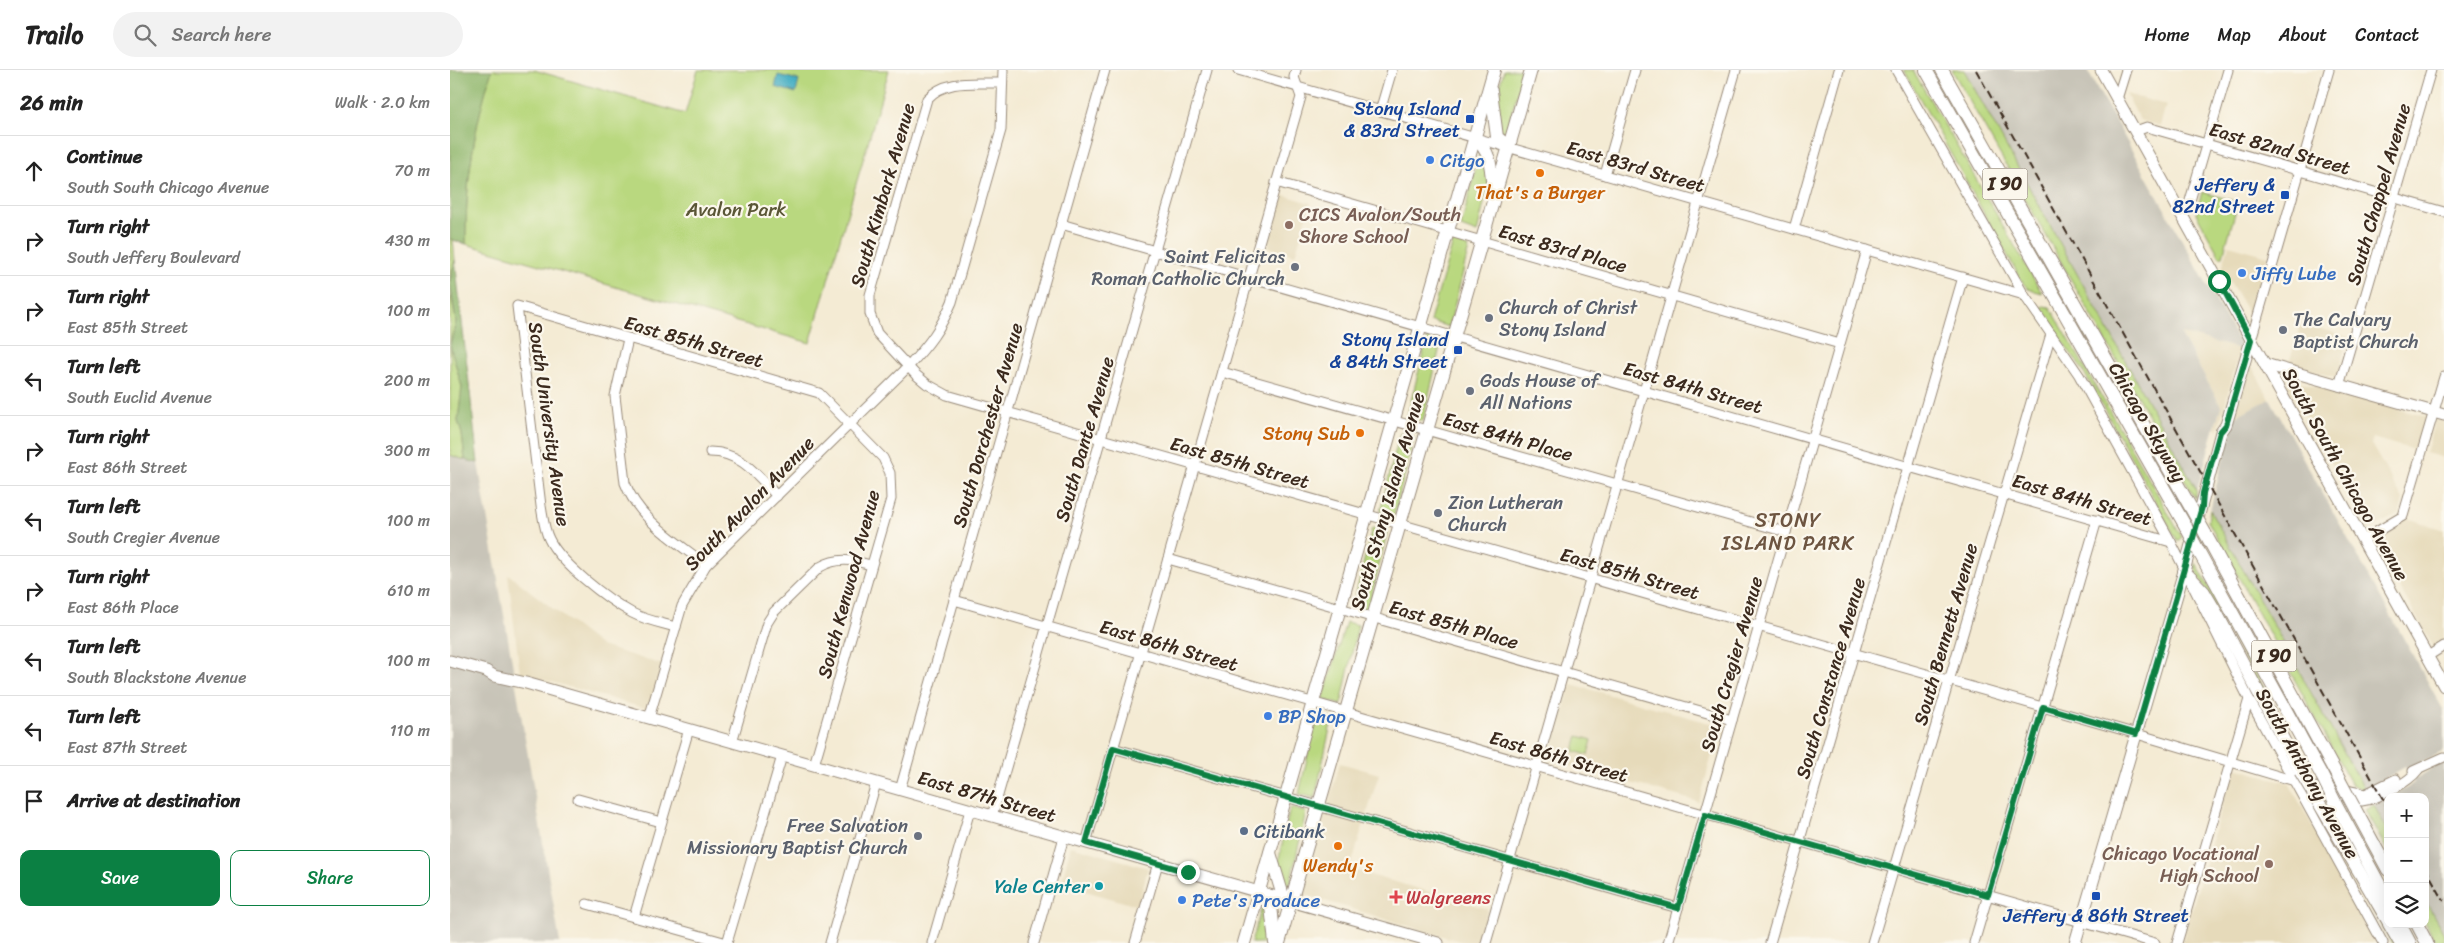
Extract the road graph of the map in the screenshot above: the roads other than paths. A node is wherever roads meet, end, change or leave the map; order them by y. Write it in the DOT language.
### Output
graph roads {
  1 [pos="1003,70"];
  2 [pos="1105,70"];
  3 [pos="1207,70"];
  4 [pos="1238,70"];
  5 [pos="1296,70"];
  6 [pos="1392,70"];
  7 [pos="1531,70"];
  8 [pos="1635,70"];
  9 [pos="1736,70"];
  10 [pos="1839,70"];
  11 [pos="1896,70"];
  12 [pos="1926,70"];
  13 [pos="1942,70"];
  14 [pos="2101,70"];
  15 [pos="2126,70"];
  16 [pos="2228,70"];
  17 [pos="2329,70"];
  18 [pos="2432,70"];
  19 [pos="1492,76"];
  20 [pos="1002,83"];
  21 [pos="1297,87"];
  22 [pos="2117,99"];
  23 [pos="1380,111"];
  24 [pos="2136,131"];
  25 [pos="1474,138"];
  26 [pos="2206,144"];
  27 [pos="1508,147"];
  28 [pos="2300,171"];
  29 [pos="1605,175"];
  30 [pos="1276,182"];
  31 [pos="2394,198"];
  32 [pos="1494,199"];
  33 [pos="1699,202"];
  34 [pos="2179,210"];
  35 [pos="2444,212"];
  36 [pos="1061,224"];
  37 [pos="1794,229"];
  38 [pos="1447,232"];
  39 [pos="1482,241"];
  40 [pos="1155,250"];
  41 [pos="1868,250"];
  42 [pos="1249,277"];
  43 [pos="1963,277"];
  44 [pos="2024,295"];
  45 [pos="1672,296"];
  46 [pos="517,306"];
  47 [pos="1420,326"];
  48 [pos="2051,334"];
  49 [pos="1454,336"];
  50 [pos="628,339"];
  51 [pos="2251,340"];
  52 [pos="1840,344"];
  53 [pos="2246,359"];
  54 [pos="2265,364"];
  55 [pos="908,367"];
  56 [pos="1222,372"];
  57 [pos="2444,376"];
  58 [pos="2339,386"];
  59 [pos="1645,390"];
  60 [pos="1008,412"];
  61 [pos="2439,414"];
  62 [pos="1393,420"];
  63 [pos="850,425"];
  64 [pos="1428,430"];
  65 [pos="1100,439"];
  66 [pos="1813,439"];
  67 [pos="710,452"];
  68 [pos="1194,466"];
  69 [pos="1909,467"];
  70 [pos="1617,484"];
  71 [pos="2003,494"];
  72 [pos="776,496"];
  73 [pos="2196,508"];
  74 [pos="1366,514"];
  75 [pos="2097,520"];
  76 [pos="1400,524"];
  77 [pos="1786,532"];
  78 [pos="2363,540"];
  79 [pos="2171,542"];
  80 [pos="1168,559"];
  81 [pos="706,565"];
  82 [pos="871,565"];
  83 [pos="2184,571"];
  84 [pos="1590,579"];
  85 [pos="954,600"];
  86 [pos="1339,608"];
  87 [pos="1373,618"];
  88 [pos="1759,626"];
  89 [pos="676,627"];
  90 [pos="1048,627"];
  91 [pos="2444,646"];
  92 [pos="1854,653"];
  93 [pos="1141,654"];
  94 [pos="2428,656"];
  95 [pos="450,661"];
  96 [pos="1564,672"];
  97 [pos="1948,680"];
  98 [pos="2444,686"];
  99 [pos="2249,699"];
  100 [pos="1312,703"];
  101 [pos="2043,707"];
  102 [pos="1346,713"];
  103 [pos="649,718"];
  104 [pos="1732,720"];
  105 [pos="689,729"];
  106 [pos="2136,734"];
  107 [pos="732,742"];
  108 [pos="1113,748"];
  109 [pos="782,756"];
  110 [pos="2444,757"];
  111 [pos="2230,762"];
  112 [pos="814,765"];
  113 [pos="1537,767"];
  114 [pos="2296,775"];
  115 [pos="876,783"];
  116 [pos="900,790"];
  117 [pos="1285,797"];
  118 [pos="578,799"];
  119 [pos="1319,806"];
  120 [pos="970,810"];
  121 [pos="1705,815"];
  122 [pos="992,816"];
  123 [pos="662,822"];
  124 [pos="1064,837"];
  125 [pos="1800,841"];
  126 [pos="1086,843"];
  127 [pos="1270,852"];
  128 [pos="1510,860"];
  129 [pos="1158,863"];
  130 [pos="2384,863"];
  131 [pos="1894,869"];
  132 [pos="1259,892"];
  133 [pos="2384,892"];
  134 [pos="1988,895"];
  135 [pos="1291,902"];
  136 [pos="587,904"];
  137 [pos="1678,908"];
  138 [pos="2384,914"];
  139 [pos="634,917"];
  140 [pos="2082,922"];
  141 [pos="2392,928"];
  142 [pos="2402,928"];
  143 [pos="2419,928"];
  144 [pos="727,943"];
  145 [pos="830,943"];
  146 [pos="932,943"];
  147 [pos="1034,943"];
  148 [pos="1135,943"];
  149 [pos="1244,943"];
  150 [pos="1277,943"];
  151 [pos="1438,943"];
  152 [pos="1486,943"];
  153 [pos="1668,943"];
  154 [pos="1770,943"];
  155 [pos="1872,943"];
  156 [pos="1974,943"];
  157 [pos="2076,943"];
  158 [pos="2155,943"];
  159 [pos="2177,943"];
  160 [pos="2383,943"];
  161 [pos="2400,943"];
  162 [pos="2410,943"];
  163 [pos="2427,943"];
  1 -- 20 [label="street"];
  2 -- 36 [label="street, South Dorchester Avenue"];
  3 -- 40 [label="street, South Dante Avenue"];
  4 -- 21 [label="street, East 83rd Street"];
  5 -- 21 [label="street"];
  6 -- 23 [label="street"];
  7 -- 27 [label="highway, South Stony Island Avenue"];
  8 -- 29 [label="street"];
  9 -- 33 [label="street"];
  10 -- 37 [label="street"];
  11 -- 44 [label="street, South Anthony Avenue"];
  12 -- 133 [label="highway, Chicago Skyway / I 90, bridge"];
  13 -- 73 [label="highway, Chicago Skyway / I 90"];
  14 -- 22 [label="main road, South South Chicago Avenue"];
  15 -- 22 [label="street"];
  16 -- 26 [label="street"];
  17 -- 28 [label="street"];
  18 -- 31 [label="street, South Chappel Avenue"];
  19 -- 25 [label="highway, South Stony Island Avenue"];
  19 -- 27 [label="highway"];
  20 -- 55 [label="street"];
  20 -- 55 [label="street, South Kimbark Avenue"];
  21 -- 23 [label="street, East 83rd Street"];
  21 -- 30 [label="street"];
  22 -- 24 [label="main road, South South Chicago Avenue"];
  23 -- 25 [label="street, East 83rd Street"];
  24 -- 26 [label="street, East 82nd Street"];
  24 -- 34 [label="main road, South South Chicago Avenue"];
  25 -- 27 [label="street, East 83rd Street"];
  25 -- 32 [label="highway"];
  25 -- 38 [label="highway, South Stony Island Avenue"];
  26 -- 28 [label="street, East 82nd Street"];
  26 -- 34 [label="street"];
  27 -- 29 [label="street, East 83rd Street"];
  27 -- 32 [label="highway, South Stony Island Avenue"];
  28 -- 31 [label="street, East 82nd Street"];
  28 -- 51 [label="street"];
  29 -- 33 [label="street, East 83rd Street"];
  30 -- 38 [label="street, East 83rd Place"];
  30 -- 42 [label="street"];
  31 -- 35 [label="street, East 82nd Street"];
  31 -- 58 [label="street, South Chappel Avenue"];
  32 -- 39 [label="highway, South Stony Island Avenue"];
  33 -- 37 [label="street, East 83rd Street"];
  33 -- 45 [label="street"];
  34 -- 51 [label="main road, South South Chicago Avenue"];
  36 -- 40 [label="street, East 84th Street"];
  36 -- 60 [label="street, South Dorchester Avenue"];
  37 -- 41 [label="street, East 83rd Street"];
  38 -- 39 [label="street, East 83rd Place"];
  38 -- 47 [label="highway, South Stony Island Avenue"];
  39 -- 45 [label="street, East 83rd Place"];
  39 -- 49 [label="highway, South Stony Island Avenue"];
  40 -- 42 [label="street, East 84th Street"];
  40 -- 65 [label="street, South Dante Avenue"];
  41 -- 43 [label="street, East 83rd Street"];
  41 -- 52 [label="street, South Cregier Avenue"];
  42 -- 47 [label="street, East 84th Street"];
  42 -- 56 [label="street"];
  43 -- 44 [label="street, East 83rd Street"];
  43 -- 69 [label="street, South Constance Avenue"];
  44 -- 48 [label="street, South Anthony Avenue"];
  45 -- 52 [label="street, East 83rd Place"];
  45 -- 59 [label="street"];
  46 -- 50 [label="street, East 85th Street"];
  46 -- 89 [label="street, South University Avenue"];
  47 -- 49 [label="street, East 84th Street"];
  47 -- 62 [label="highway, South Stony Island Avenue"];
  48 -- 71 [label="street, South Bennett Avenue"];
  48 -- 79 [label="street, South Anthony Avenue"];
  49 -- 59 [label="street, East 84th Street"];
  49 -- 64 [label="highway, South Stony Island Avenue"];
  50 -- 63 [label="street, East 85th Street"];
  50 -- 81 [label="street"];
  51 -- 53 [label="main road"];
  51 -- 54 [label="main road, South South Chicago Avenue"];
  52 -- 66 [label="street, South Cregier Avenue"];
  53 -- 54 [label="street"];
  53 -- 73 [label="main road"];
  54 -- 58 [label="main road"];
  54 -- 78 [label="main road, South South Chicago Avenue"];
  55 -- 60 [label="street, East 85th Street"];
  55 -- 63 [label="street, South Avalon Avenue"];
  56 -- 62 [label="street, East 84th Place"];
  56 -- 68 [label="street"];
  57 -- 61 [label="street"];
  58 -- 61 [label="main road"];
  59 -- 66 [label="street, East 84th Street"];
  59 -- 70 [label="street"];
  60 -- 65 [label="street, East 85th Street"];
  60 -- 85 [label="street, South Dorchester Avenue"];
  61 -- 78 [label="street"];
  62 -- 64 [label="street, East 84th Place"];
  62 -- 74 [label="highway, South Stony Island Avenue"];
  63 -- 72 [label="street, South Avalon Avenue"];
  63 -- 82 [label="street, South Kenwood Avenue"];
  64 -- 70 [label="street, East 84th Place"];
  64 -- 76 [label="highway, South Stony Island Avenue"];
  65 -- 68 [label="street, East 85th Street"];
  65 -- 90 [label="street, South Dante Avenue"];
  66 -- 69 [label="street, East 84th Street"];
  66 -- 77 [label="street, South Cregier Avenue"];
  67 -- 72 [label="street"];
  68 -- 74 [label="street, East 85th Street"];
  68 -- 80 [label="street"];
  69 -- 71 [label="street, East 84th Street"];
  69 -- 92 [label="street, South Constance Avenue"];
  70 -- 77 [label="street, East 84th Place"];
  70 -- 84 [label="street"];
  71 -- 75 [label="street, East 84th Street"];
  71 -- 97 [label="street, South Bennett Avenue"];
  72 -- 81 [label="street, South Avalon Avenue"];
  73 -- 83 [label="main road"];
  73 -- 130 [label="highway, Chicago Skyway / I 90, bridge"];
  74 -- 76 [label="street, East 85th Street"];
  74 -- 86 [label="highway, South Stony Island Avenue"];
  75 -- 79 [label="street, East 84th Street"];
  75 -- 101 [label="street"];
  76 -- 84 [label="street, East 85th Street"];
  76 -- 87 [label="highway, South Stony Island Avenue"];
  77 -- 88 [label="street, South Cregier Avenue"];
  78 -- 94 [label="main road, South South Chicago Avenue"];
  79 -- 83 [label="street, South Anthony Avenue"];
  80 -- 86 [label="street, East 85th Place"];
  80 -- 93 [label="street"];
  81 -- 89 [label="street, South Avalon Avenue"];
  82 -- 107 [label="street"];
  82 -- 112 [label="street, South Kenwood Avenue"];
  83 -- 99 [label="street, South Anthony Avenue"];
  83 -- 106 [label="main road"];
  83 -- 114 [label="highway"];
  84 -- 88 [label="street, East 85th Street"];
  84 -- 96 [label="street"];
  85 -- 90 [label="street, East 86th Street"];
  85 -- 116 [label="street, South Dorchester Avenue"];
  86 -- 87 [label="street, East 85th Place"];
  86 -- 100 [label="highway, South Stony Island Avenue"];
  87 -- 96 [label="street, East 85th Place"];
  87 -- 102 [label="highway, South Stony Island Avenue"];
  88 -- 92 [label="street, East 85th Street"];
  88 -- 104 [label="street, South Cregier Avenue"];
  89 -- 103 [label="street, South Avalon Avenue"];
  90 -- 93 [label="street, East 86th Street"];
  90 -- 122 [label="street, South Dante Avenue"];
  91 -- 94 [label="street"];
  92 -- 97 [label="street, East 85th Street"];
  92 -- 125 [label="street, South Constance Avenue"];
  93 -- 100 [label="street, East 86th Street"];
  93 -- 108 [label="street"];
  94 -- 98 [label="main road, South South Chicago Avenue"];
  95 -- 103 [label="main road, East 87th Street"];
  96 -- 104 [label="street, East 85th Place"];
  96 -- 113 [label="street"];
  97 -- 101 [label="street, East 85th Street"];
  97 -- 131 [label="street, South Bennett Avenue"];
  99 -- 111 [label="street"];
  99 -- 114 [label="street, South Anthony Avenue"];
  100 -- 102 [label="street, East 86th Street"];
  100 -- 117 [label="highway, South Stony Island Avenue"];
  101 -- 106 [label="street, East 85th Street"];
  101 -- 134 [label="street"];
  102 -- 113 [label="street, East 86th Street"];
  102 -- 119 [label="highway, South Stony Island Avenue"];
  103 -- 105 [label="main road, East 87th Street"];
  104 -- 121 [label="street, South Cregier Avenue"];
  105 -- 107 [label="main road, East 87th Street"];
  105 -- 123 [label="street"];
  106 -- 111 [label="street, East 85th Street"];
  106 -- 140 [label="main road"];
  107 -- 109 [label="main road, East 87th Street"];
  108 -- 117 [label="street"];
  108 -- 126 [label="street"];
  109 -- 112 [label="main road, East 87th Street"];
  109 -- 144 [label="street"];
  110 -- 114 [label="street, East 85th Street"];
  111 -- 114 [label="street, East 85th Street"];
  111 -- 159 [label="street"];
  112 -- 115 [label="main road, East 87th Street"];
  113 -- 121 [label="street, East 86th Street"];
  113 -- 128 [label="street"];
  114 -- 138 [label="highway, bridge"];
  114 -- 160 [label="street, South Anthony Avenue"];
  115 -- 116 [label="main road, East 87th Street"];
  115 -- 145 [label="street"];
  116 -- 120 [label="main road, East 87th Street"];
  117 -- 119 [label="street"];
  117 -- 127 [label="highway, South Stony Island Avenue"];
  118 -- 123 [label="street"];
  119 -- 128 [label="street"];
  119 -- 135 [label="highway, South Stony Island Avenue"];
  120 -- 122 [label="main road, East 87th Street"];
  120 -- 146 [label="street"];
  121 -- 125 [label="street, East 86th Street"];
  121 -- 137 [label="street, South Cregier Avenue"];
  122 -- 124 [label="main road, East 87th Street"];
  123 -- 139 [label="street"];
  124 -- 126 [label="main road, East 87th Street"];
  124 -- 147 [label="street"];
  125 -- 131 [label="street, East 86th Street"];
  125 -- 154 [label="street, South Constance Avenue"];
  126 -- 129 [label="main road, East 87th Street"];
  127 -- 132 [label="highway, South Stony Island Avenue"];
  127 -- 135 [label="highway"];
  128 -- 137 [label="street"];
  128 -- 152 [label="street"];
  129 -- 132 [label="main road, East 87th Street"];
  129 -- 148 [label="street"];
  131 -- 134 [label="street, East 86th Street"];
  131 -- 155 [label="street, South Bennett Avenue"];
  132 -- 135 [label="main road, East 87th Street"];
  132 -- 149 [label="highway, South Stony Island Avenue"];
  132 -- 150 [label="highway"];
  134 -- 140 [label="street, East 86th Street"];
  134 -- 156 [label="street"];
  135 -- 150 [label="highway, South Stony Island Avenue"];
  135 -- 151 [label="main road, East 87th Street"];
  136 -- 139 [label="street"];
  137 -- 153 [label="street, South Cregier Avenue"];
  139 -- 144 [label="street"];
  140 -- 157 [label="main road"];
  140 -- 158 [label="street, East 86th Street"];
  141 -- 161 [label="highway"];
  142 -- 162 [label="highway"];
  143 -- 163 [label="highway"];
}
